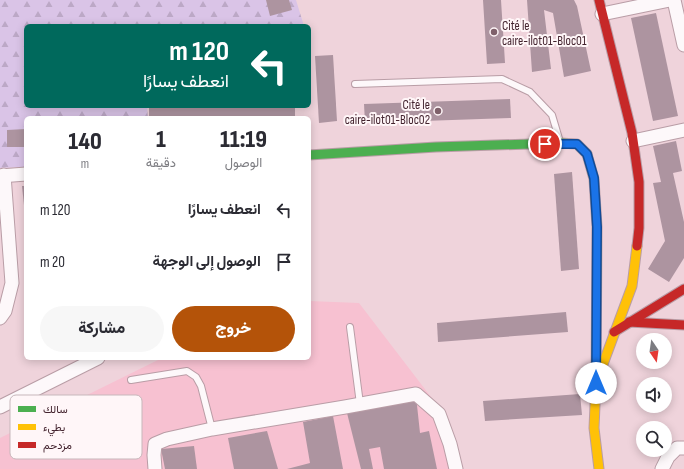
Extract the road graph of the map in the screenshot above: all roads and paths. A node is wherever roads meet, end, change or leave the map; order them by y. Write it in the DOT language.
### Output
graph roads {
  1 [pos="599,0"];
  2 [pos="670,0"];
  3 [pos="674,0"];
  4 [pos="602,14"];
  5 [pos="684,45"];
  6 [pos="355,84"];
  7 [pos="684,130"];
  8 [pos="633,141"];
  9 [pos="560,143"];
  10 [pos="311,155"];
  11 [pos="24,174"];
  12 [pos="2,176"];
  13 [pos="684,289"];
  14 [pos="0,318"];
  15 [pos="629,322"];
  16 [pos="684,325"];
  17 [pos="350,327"];
  18 [pos="614,332"];
  19 [pos="94,360"];
  20 [pos="131,380"];
  21 [pos="596,383"];
  22 [pos="24,395"];
  23 [pos="10,402"];
  24 [pos="360,404"];
  25 [pos="0,407"];
  26 [pos="212,429"];
  27 [pos="684,448"];
  28 [pos="155,469"];
  29 [pos="456,469"];
  30 [pos="600,469"];
  31 [pos="662,469"];
  1 -- 4 [label="street"];
  2 -- 4 [label="street"];
  3 -- 5 [label="street"];
  4 -- 8 [label="street"];
  6 -- 9 [label="lane"];
  7 -- 8 [label="street"];
  8 -- 18 [label="street"];
  9 -- 10 [label="street"];
  9 -- 21 [label="street"];
  11 -- 12 [label="street"];
  12 -- 14 [label="street"];
  13 -- 15 [label="street"];
  15 -- 16 [label="street"];
  15 -- 18 [label="street"];
  17 -- 24 [label="lane"];
  18 -- 21 [label="street"];
  19 -- 22 [label="street"];
  20 -- 26 [label="lane"];
  21 -- 30 [label="street"];
  23 -- 25 [label="street"];
  24 -- 26 [label="street"];
  24 -- 29 [label="street"];
  26 -- 28 [label="street"];
  27 -- 31 [label="street"];
}
